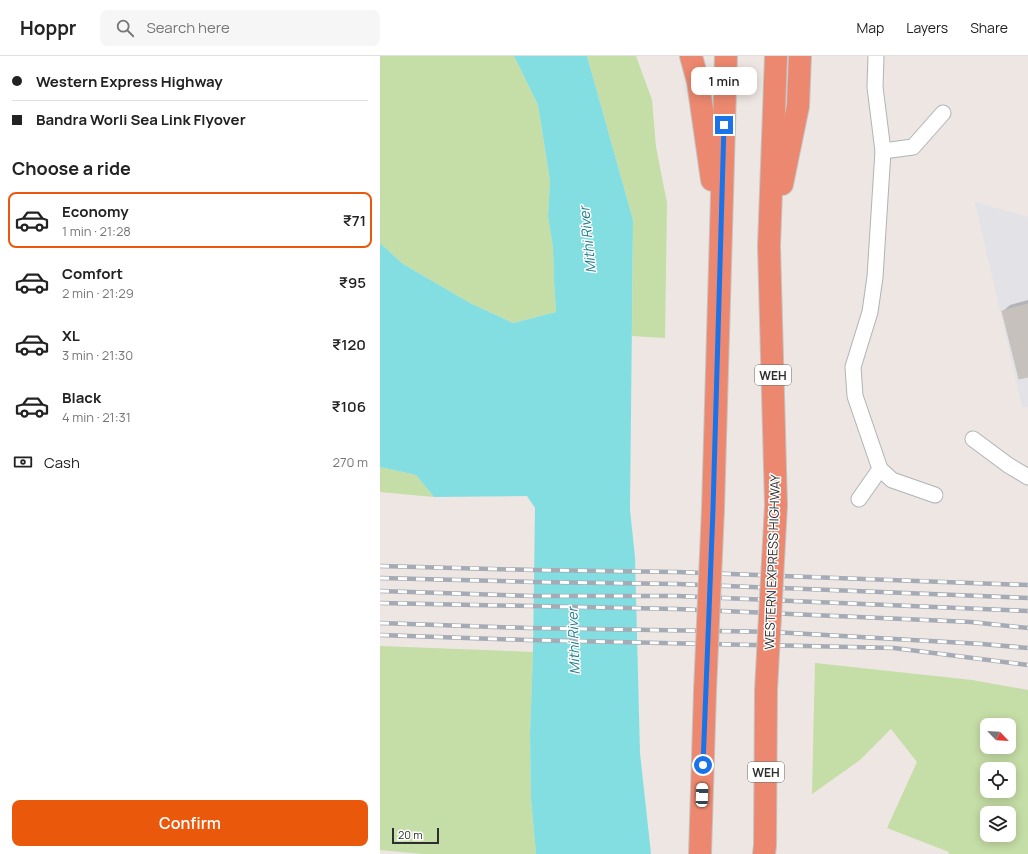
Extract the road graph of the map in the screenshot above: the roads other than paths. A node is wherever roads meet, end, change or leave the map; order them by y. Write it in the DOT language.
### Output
graph roads {
  1 [pos="691,56"];
  2 [pos="726,56"];
  3 [pos="776,56"];
  4 [pos="800,56"];
  5 [pos="876,56"];
  6 [pos="943,113"];
  7 [pos="883,151"];
  8 [pos="721,244"];
  9 [pos="770,246"];
  10 [pos="973,439"];
  11 [pos="880,469"];
  12 [pos="1028,477"];
  13 [pos="936,495"];
  14 [pos="858,499"];
  15 [pos="765,851"];
  16 [pos="700,854"];
  1 -- 8 [label="highway"];
  2 -- 8 [label="highway"];
  3 -- 9 [label="highway"];
  4 -- 9 [label="highway"];
  5 -- 7 [label="street"];
  6 -- 7 [label="street"];
  7 -- 11 [label="street"];
  8 -- 16 [label="highway, bridge"];
  9 -- 15 [label="highway, WESTERN EXPRESS HIGHWAY / WEH, bridge"];
  10 -- 12 [label="street"];
  11 -- 13 [label="street"];
  11 -- 14 [label="street"];
}
